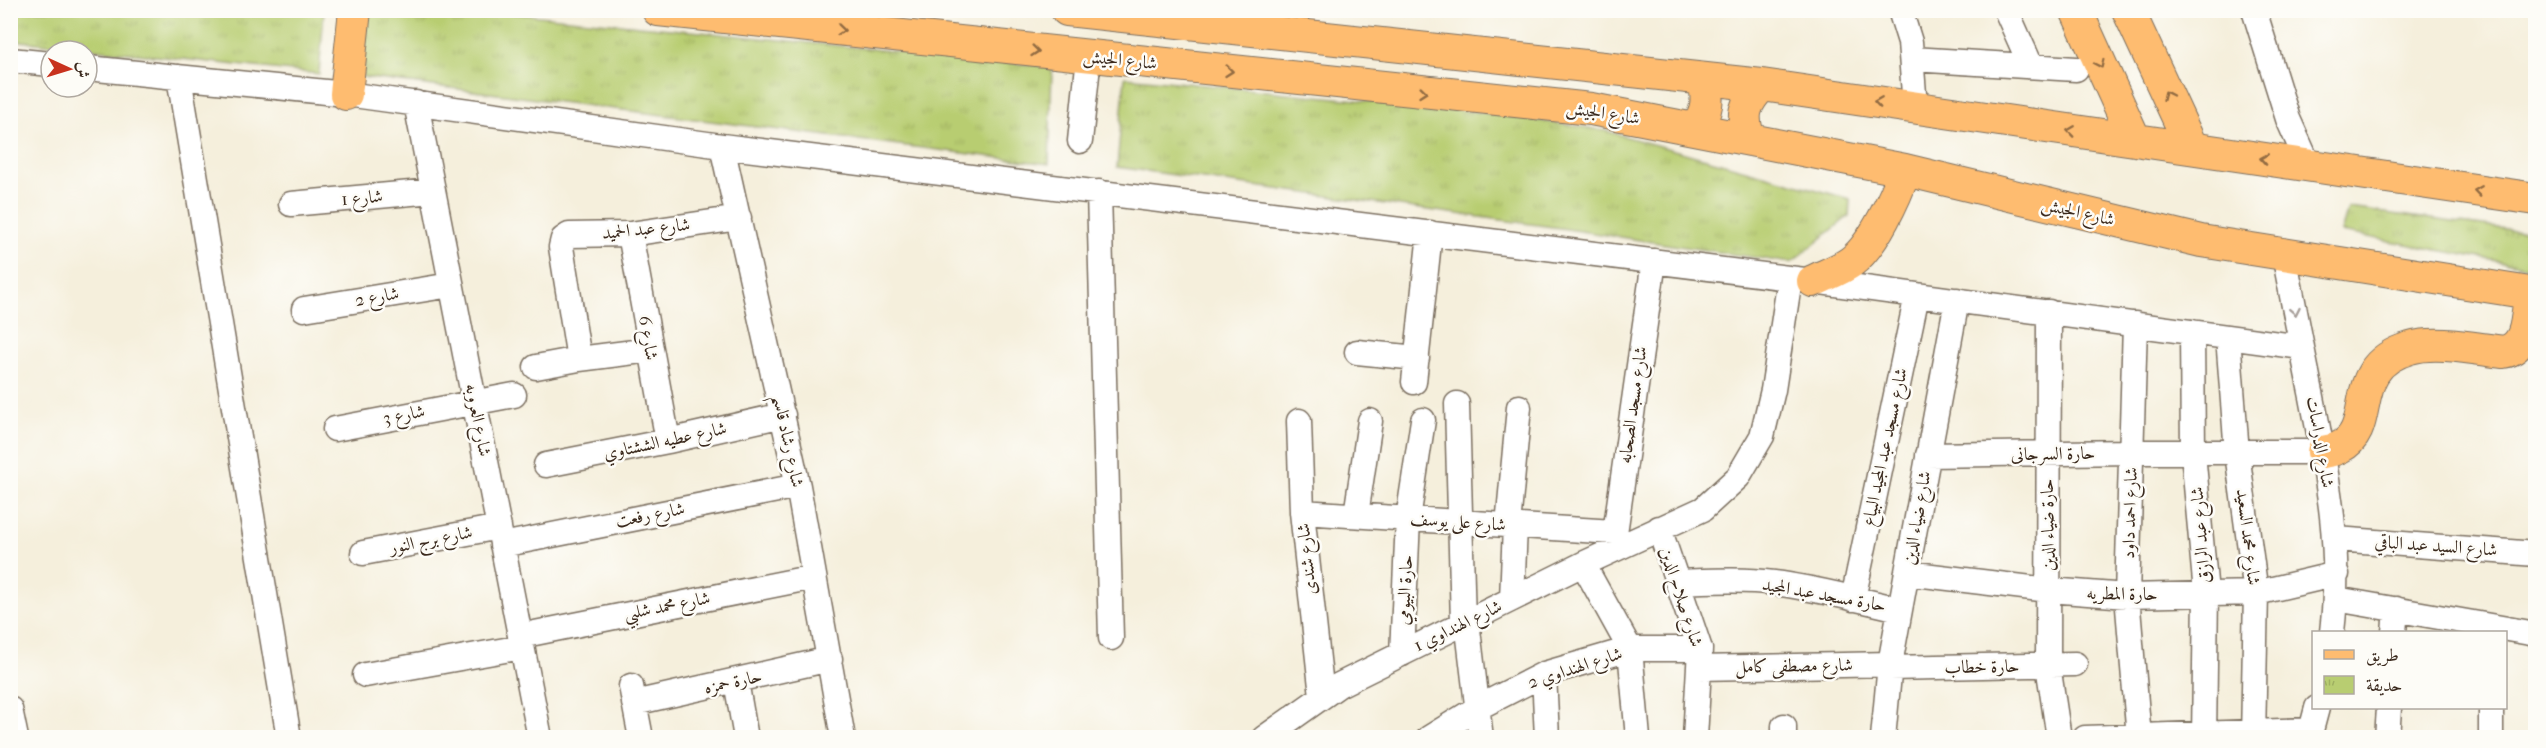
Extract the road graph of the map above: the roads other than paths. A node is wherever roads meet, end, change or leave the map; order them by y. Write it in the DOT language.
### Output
graph roads {
  1 [pos="355,10"];
  2 [pos="658,10"];
  3 [pos="1067,10"];
  4 [pos="1900,10"];
  5 [pos="2006,10"];
  6 [pos="2076,10"];
  7 [pos="2128,10"];
  8 [pos="2254,10"];
  9 [pos="1213,18"];
  10 [pos="879,22"];
  11 [pos="1089,56"];
  12 [pos="1912,59"];
  13 [pos="10,60"];
  14 [pos="39,63"];
  15 [pos="2031,66"];
  16 [pos="99,69"];
  17 [pos="2076,69"];
  18 [pos="179,77"];
  19 [pos="1703,79"];
  20 [pos="1762,85"];
  21 [pos="346,93"];
  22 [pos="416,103"];
  23 [pos="1915,107"];
  24 [pos="1695,129"];
  25 [pos="1750,140"];
  26 [pos="2135,140"];
  27 [pos="1080,141"];
  28 [pos="722,146"];
  29 [pos="2192,148"];
  30 [pos="2309,166"];
  31 [pos="1905,170"];
  32 [pos="433,191"];
  33 [pos="1099,192"];
  34 [pos="2535,199"];
  35 [pos="291,204"];
  36 [pos="739,218"];
  37 [pos="1430,233"];
  38 [pos="630,234"];
  39 [pos="2284,254"];
  40 [pos="1654,261"];
  41 [pos="1801,279"];
  42 [pos="451,285"];
  43 [pos="2533,294"];
  44 [pos="1917,295"];
  45 [pos="1957,300"];
  46 [pos="304,309"];
  47 [pos="2049,312"];
  48 [pos="2134,324"];
  49 [pos="2192,332"];
  50 [pos="2228,337"];
  51 [pos="2302,346"];
  52 [pos="650,350"];
  53 [pos="1357,352"];
  54 [pos="1417,358"];
  55 [pos="579,359"];
  56 [pos="536,368"];
  57 [pos="1414,382"];
  58 [pos="514,395"];
  59 [pos="474,402"];
  60 [pos="1457,404"];
  61 [pos="1518,407"];
  62 [pos="783,415"];
  63 [pos="1423,420"];
  64 [pos="1299,421"];
  65 [pos="1370,421"];
  66 [pos="335,429"];
  67 [pos="668,441"];
  68 [pos="2132,452"];
  69 [pos="2323,452"];
  70 [pos="2193,453"];
  71 [pos="2237,453"];
  72 [pos="1928,455"];
  73 [pos="2047,455"];
  74 [pos="546,465"];
  75 [pos="798,486"];
  76 [pos="1302,512"];
  77 [pos="1356,515"];
  78 [pos="1408,519"];
  79 [pos="1461,522"];
  80 [pos="1511,525"];
  81 [pos="1659,528"];
  82 [pos="500,536"];
  83 [pos="2336,539"];
  84 [pos="1613,541"];
  85 [pos="363,553"];
  86 [pos="2535,554"];
  87 [pos="1583,564"];
  88 [pos="1907,573"];
  89 [pos="2337,574"];
  90 [pos="814,577"];
  91 [pos="1677,582"];
  92 [pos="2049,590"];
  93 [pos="2206,593"];
  94 [pos="2256,593"];
  95 [pos="2127,597"];
  96 [pos="1512,599"];
  97 [pos="1854,599"];
  98 [pos="2336,599"];
  99 [pos="1900,609"];
  100 [pos="2395,621"];
  101 [pos="1465,622"];
  102 [pos="2494,629"];
  103 [pos="2332,631"];
  104 [pos="2535,634"];
  105 [pos="1111,638"];
  106 [pos="521,642"];
  107 [pos="1630,649"];
  108 [pos="1402,654"];
  109 [pos="830,659"];
  110 [pos="1699,659"];
  111 [pos="2075,664"];
  112 [pos="2048,665"];
  113 [pos="1890,666"];
  114 [pos="1544,674"];
  115 [pos="365,675"];
  116 [pos="736,681"];
  117 [pos="1322,696"];
  118 [pos="1479,706"];
  119 [pos="10,709"];
  120 [pos="2389,709"];
  121 [pos="2492,709"];
  122 [pos="2312,725"];
  123 [pos="2253,735"];
  124 [pos="2204,736"];
  125 [pos="2139,737"];
  126 [pos="16,738"];
  127 [pos="289,738"];
  128 [pos="540,738"];
  129 [pos="641,738"];
  130 [pos="746,738"];
  131 [pos="843,738"];
  132 [pos="1264,738"];
  133 [pos="1429,738"];
  134 [pos="1481,738"];
  135 [pos="1547,738"];
  136 [pos="1638,738"];
  137 [pos="1695,738"];
  138 [pos="1883,738"];
  139 [pos="2059,738"];
  140 [pos="2085,738"];
  141 [pos="2387,738"];
  142 [pos="2491,738"];
  1 -- 21 [label="main road"];
  2 -- 10 [label="main road, شارع الجيش, one-way"];
  3 -- 9 [label="main road"];
  4 -- 12 [label="street"];
  5 -- 15 [label="street"];
  6 -- 26 [label="main road, one-way"];
  29 -- 7 [label="main road, one-way"];
  8 -- 30 [label="street"];
  9 -- 19 [label="main road"];
  10 -- 11 [label="main road, شارع الجيش, one-way"];
  11 -- 24 [label="main road, شارع الجيش, one-way"];
  11 -- 27 [label="street"];
  12 -- 15 [label="street"];
  12 -- 23 [label="street"];
  13 -- 14 [label="street"];
  15 -- 17 [label="street"];
  16 -- 18 [label="street"];
  18 -- 21 [label="street"];
  18 -- 127 [label="street"];
  19 -- 20 [label="main road"];
  19 -- 24 [label="main road"];
  23 -- 20 [label="main road, one-way"];
  20 -- 25 [label="main road"];
  21 -- 22 [label="street"];
  22 -- 28 [label="street"];
  22 -- 32 [label="street, شارع العروبه"];
  26 -- 23 [label="main road, one-way"];
  24 -- 25 [label="main road, شارع الجيش"];
  25 -- 31 [label="main road, شارع الجيش"];
  26 -- 29 [label="main road"];
  28 -- 33 [label="street"];
  28 -- 36 [label="street, شارع رشاد قاسم"];
  30 -- 29 [label="main road, one-way"];
  34 -- 30 [label="main road, one-way"];
  31 -- 39 [label="main road, شارع الجيش"];
  31 -- 41 [label="main road"];
  32 -- 35 [label="street, شارع 1"];
  32 -- 42 [label="street, شارع العروبه"];
  33 -- 37 [label="street"];
  33 -- 105 [label="street"];
  36 -- 38 [label="street, شارع عبد الحميد"];
  36 -- 62 [label="street, شارع رشاد قاسم"];
  37 -- 40 [label="street"];
  37 -- 54 [label="street"];
  38 -- 52 [label="street, شارع 6"];
  38 -- 55 [label="street, شارع عبد الحميد"];
  39 -- 43 [label="main road, شارع الجيش"];
  39 -- 51 [label="street, شارع الدراسات, one-way"];
  40 -- 41 [label="street"];
  40 -- 84 [label="street, شارع مسجد الصحابه"];
  41 -- 44 [label="street"];
  41 -- 81 [label="street, شارع الهنداوي 1"];
  42 -- 46 [label="street, شارع 2"];
  42 -- 59 [label="street, شارع العروبه"];
  43 -- 69 [label="main road"];
  44 -- 45 [label="street"];
  44 -- 97 [label="street, شارع مسجد عبد المجيد البياع"];
  45 -- 47 [label="street"];
  45 -- 72 [label="street, شارع ضياء الدين"];
  47 -- 48 [label="street"];
  47 -- 73 [label="street, حارة ضياء الدين"];
  48 -- 49 [label="street"];
  48 -- 68 [label="street, شارع احمد داود"];
  49 -- 50 [label="street"];
  49 -- 70 [label="street, شارع عبد الرازق"];
  50 -- 51 [label="street"];
  50 -- 71 [label="street, شارع محمد السعيد"];
  51 -- 69 [label="street, شارع الدراسات"];
  52 -- 55 [label="street"];
  52 -- 67 [label="street, شارع 6"];
  53 -- 54 [label="street"];
  54 -- 57 [label="street"];
  55 -- 56 [label="street"];
  58 -- 59 [label="street, شارع 3"];
  59 -- 66 [label="street, شارع 3"];
  59 -- 82 [label="street, شارع العروبه"];
  60 -- 79 [label="street"];
  61 -- 80 [label="street"];
  62 -- 67 [label="street, شارع عطيه الششتاوي"];
  62 -- 75 [label="street, شارع رشاد قاسم"];
  63 -- 78 [label="street, حارة البيومي"];
  64 -- 76 [label="street, شارع شندى"];
  65 -- 77 [label="street"];
  67 -- 74 [label="street, شارع عطيه الششتاوي"];
  68 -- 70 [label="street, حارة السرجانى"];
  68 -- 73 [label="street, حارة السرجانى"];
  68 -- 95 [label="street, شارع احمد داود"];
  69 -- 71 [label="street, حارة السرجانى"];
  69 -- 83 [label="street, شارع الدراسات"];
  70 -- 71 [label="street, حارة السرجانى"];
  70 -- 93 [label="street, شارع عبد الرازق"];
  71 -- 94 [label="street, شارع محمد السعيد"];
  72 -- 73 [label="street, حارة السرجانى"];
  72 -- 88 [label="street, شارع ضياء الدين"];
  73 -- 92 [label="street, حارة ضياء الدين"];
  75 -- 82 [label="street, شارع رفعت"];
  75 -- 90 [label="street, شارع رشاد قاسم"];
  76 -- 77 [label="street, شارع على يوسف"];
  76 -- 117 [label="street, شارع شندى"];
  77 -- 78 [label="street, شارع على يوسف"];
  78 -- 79 [label="street, شارع على يوسف"];
  78 -- 108 [label="street, حارة البيومي"];
  79 -- 80 [label="street, شارع على يوسف"];
  79 -- 101 [label="street"];
  80 -- 84 [label="street, شارع على يوسف"];
  80 -- 96 [label="street"];
  81 -- 84 [label="street, شارع الهنداوي 1"];
  81 -- 91 [label="street, شارع صلاح الدين"];
  82 -- 85 [label="street, شارع برج النور"];
  82 -- 106 [label="street, شارع العروبه"];
  83 -- 86 [label="street, شارع السيد عبد الباقي"];
  83 -- 89 [label="street, شارع الدراسات"];
  84 -- 87 [label="street, شارع الهنداوي 1"];
  87 -- 96 [label="street, شارع الهنداوي 1"];
  87 -- 107 [label="street"];
  88 -- 92 [label="street, حارة المطريه"];
  88 -- 99 [label="street, شارع ضياء الدين"];
  89 -- 94 [label="street, حارة المطريه"];
  89 -- 98 [label="street, شارع الدراسات"];
  90 -- 106 [label="street, شارع محمد شلبي"];
  90 -- 109 [label="street, شارع رشاد قاسم"];
  91 -- 97 [label="street, حارة مسجد عبد المجيد"];
  91 -- 110 [label="street, شارع صلاح الدين"];
  92 -- 95 [label="street, حارة المطريه"];
  92 -- 112 [label="street, حارة ضياء الدين"];
  93 -- 94 [label="street, حارة المطريه"];
  93 -- 95 [label="street, حارة المطريه"];
  93 -- 124 [label="street, شارع عبد الرازق"];
  94 -- 123 [label="street, شارع محمد السعيد"];
  95 -- 125 [label="street, شارع احمد داود"];
  96 -- 101 [label="street, شارع الهنداوي 1"];
  97 -- 99 [label="street, حارة مسجد عبد المجيد"];
  98 -- 100 [label="street"];
  98 -- 103 [label="street, شارع الدراسات"];
  99 -- 113 [label="street, شارع ضياء الدين"];
  100 -- 102 [label="street"];
  101 -- 108 [label="street, شارع الهنداوي 1"];
  101 -- 118 [label="street"];
  102 -- 104 [label="street"];
  106 -- 115 [label="street, شارع محمد شلبي"];
  106 -- 128 [label="street, شارع العروبه"];
  107 -- 110 [label="street, شارع الهنداوي 2"];
  107 -- 114 [label="street, شارع الهنداوي 2"];
  107 -- 136 [label="street"];
  108 -- 117 [label="street, شارع الهنداوي 1"];
  109 -- 116 [label="street, حارة حمزه"];
  109 -- 131 [label="street, شارع رشاد قاسم"];
  110 -- 113 [label="street, شارع مصطفى كامل"];
  110 -- 137 [label="street, شارع صلاح الدين"];
  111 -- 112 [label="street, حارة خطاب"];
  112 -- 113 [label="street, حارة خطاب"];
  112 -- 139 [label="street, حارة ضياء الدين"];
  113 -- 138 [label="street, شارع ضياء الدين"];
  114 -- 118 [label="street, شارع الهنداوي 2"];
  114 -- 135 [label="street"];
  116 -- 129 [label="street, حارة حمزه"];
  116 -- 130 [label="street"];
  117 -- 132 [label="street, شارع الهنداوي 1"];
  118 -- 133 [label="street, شارع الهنداوي 2"];
  118 -- 134 [label="street"];
  119 -- 126 [label="street"];
  120 -- 141 [label="street"];
  121 -- 142 [label="street"];
  122 -- 123 [label="street"];
  123 -- 124 [label="street"];
  124 -- 125 [label="street"];
  125 -- 140 [label="street"];
}
